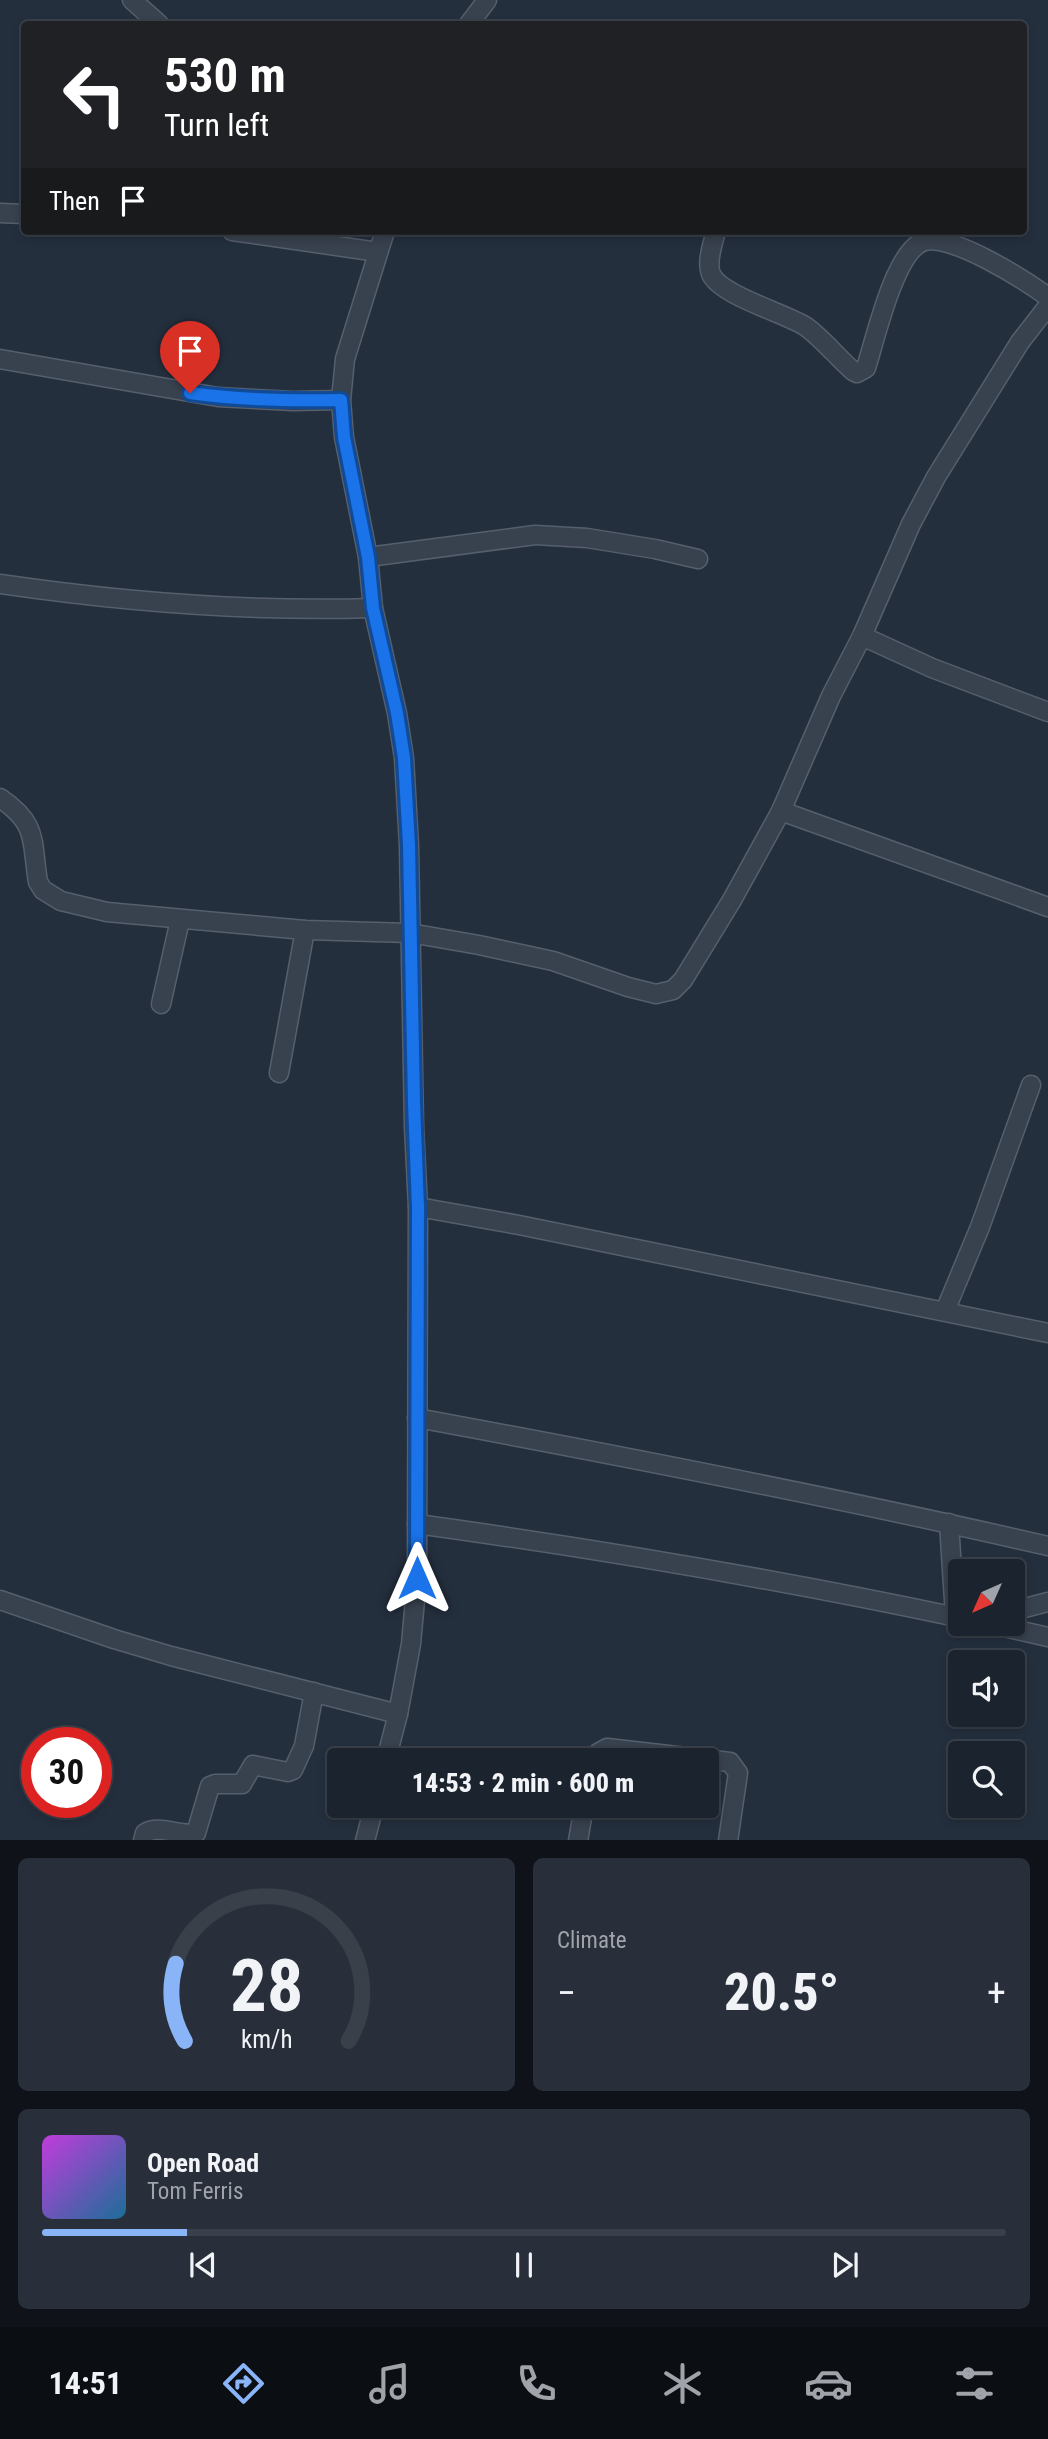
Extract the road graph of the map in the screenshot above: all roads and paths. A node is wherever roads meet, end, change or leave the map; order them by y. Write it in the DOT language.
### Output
graph roads {
  1 [pos="132,0"];
  2 [pos="487,0"];
  3 [pos="156,21"];
  4 [pos="471,21"];
  5 [pos="0,213"];
  6 [pos="21,214"];
  7 [pos="260,235"];
  8 [pos="384,235"];
  9 [pos="715,235"];
  10 [pos="378,252"];
  11 [pos="1048,298"];
  12 [pos="1048,306"];
  13 [pos="0,359"];
  14 [pos="341,400"];
  15 [pos="368,557"];
  16 [pos="698,559"];
  17 [pos="0,584"];
  18 [pos="373,608"];
  19 [pos="862,636"];
  20 [pos="1048,712"];
  21 [pos="0,798"];
  22 [pos="781,811"];
  23 [pos="1048,907"];
  24 [pos="180,920"];
  25 [pos="305,930"];
  26 [pos="410,933"];
  27 [pos="161,1004"];
  28 [pos="279,1073"];
  29 [pos="1031,1085"];
  30 [pos="418,1207"];
  31 [pos="945,1311"];
  32 [pos="1048,1332"];
  33 [pos="417,1418"];
  34 [pos="949,1523"];
  35 [pos="417,1524"];
  36 [pos="1048,1546"];
  37 [pos="952,1559"];
  38 [pos="0,1600"];
  39 [pos="1048,1602"];
  40 [pos="1026,1608"];
  41 [pos="948,1615"];
  42 [pos="1026,1631"];
  43 [pos="1048,1636"];
  44 [pos="314,1692"];
  45 [pos="398,1714"];
  46 [pos="389,1748"];
  47 [pos="719,1761"];
  48 [pos="371,1818"];
  49 [pos="582,1818"];
  50 [pos="143,1840"];
  51 [pos="365,1840"];
  52 [pos="578,1840"];
  53 [pos="728,1840"];
  1 -- 3 [label="street"];
  2 -- 4 [label="street"];
  5 -- 6 [label="street"];
  7 -- 10 [label="street"];
  8 -- 10 [label="street"];
  9 -- 11 [label="street"];
  10 -- 14 [label="street"];
  12 -- 19 [label="street"];
  13 -- 14 [label="street"];
  14 -- 15 [label="street"];
  15 -- 16 [label="street"];
  15 -- 18 [label="street"];
  17 -- 18 [label="street"];
  18 -- 26 [label="street"];
  19 -- 20 [label="street"];
  19 -- 22 [label="street"];
  21 -- 24 [label="street"];
  22 -- 23 [label="street"];
  22 -- 26 [label="street"];
  24 -- 25 [label="street"];
  24 -- 27 [label="street"];
  25 -- 26 [label="street"];
  25 -- 28 [label="street"];
  26 -- 30 [label="street"];
  29 -- 31 [label="street"];
  30 -- 31 [label="street"];
  30 -- 33 [label="street"];
  31 -- 32 [label="street"];
  33 -- 34 [label="street"];
  33 -- 35 [label="street"];
  34 -- 36 [label="street"];
  34 -- 37 [label="street"];
  35 -- 41 [label="street"];
  35 -- 45 [label="street"];
  38 -- 44 [label="street"];
  39 -- 40 [label="street"];
  42 -- 43 [label="street"];
  44 -- 45 [label="street"];
  44 -- 50 [label="street"];
  45 -- 46 [label="street"];
  47 -- 53 [label="street"];
  48 -- 51 [label="street"];
  49 -- 52 [label="street"];
}
